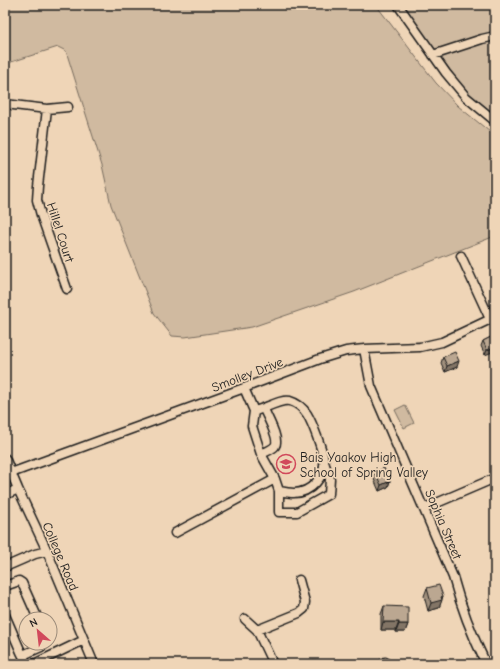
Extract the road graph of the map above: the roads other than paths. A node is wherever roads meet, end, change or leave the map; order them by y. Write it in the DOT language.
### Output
graph roads {
  1 [pos="398,5"];
  2 [pos="495,36"];
  3 [pos="433,55"];
  4 [pos="5,104"];
  5 [pos="68,107"];
  6 [pos="47,109"];
  7 [pos="495,121"];
  8 [pos="461,256"];
  9 [pos="67,289"];
  10 [pos="493,318"];
  11 [pos="364,349"];
  12 [pos="244,388"];
  13 [pos="264,409"];
  14 [pos="254,411"];
  15 [pos="261,454"];
  16 [pos="5,458"];
  17 [pos="324,462"];
  18 [pos="11,473"];
  19 [pos="495,478"];
  20 [pos="275,479"];
  21 [pos="18,489"];
  22 [pos="279,491"];
  23 [pos="5,495"];
  24 [pos="424,508"];
  25 [pos="175,533"];
  26 [pos="47,551"];
  27 [pos="5,567"];
  28 [pos="299,580"];
  29 [pos="5,586"];
  30 [pos="34,611"];
  31 [pos="5,615"];
  32 [pos="244,619"];
  33 [pos="257,630"];
  34 [pos="84,640"];
  35 [pos="32,651"];
  36 [pos="23,655"];
  37 [pos="5,657"];
  38 [pos="8,664"];
  39 [pos="28,664"];
  40 [pos="34,664"];
  41 [pos="94,664"];
  42 [pos="273,664"];
  43 [pos="486,664"];
  1 -- 3 [label="street"];
  2 -- 3 [label="street"];
  3 -- 7 [label="street"];
  4 -- 6 [label="street"];
  5 -- 6 [label="street"];
  6 -- 9 [label="street, Hillel Court"];
  8 -- 10 [label="street"];
  10 -- 11 [label="street, Smolley Drive"];
  11 -- 12 [label="street, Smolley Drive"];
  11 -- 24 [label="street, Sophia Street"];
  12 -- 14 [label="street"];
  12 -- 18 [label="street, Smolley Drive"];
  13 -- 14 [label="street"];
  13 -- 15 [label="street"];
  13 -- 17 [label="street"];
  14 -- 15 [label="street"];
  15 -- 20 [label="street"];
  16 -- 18 [label="street, College Road"];
  17 -- 22 [label="street"];
  17 -- 22 [label="street"];
  18 -- 21 [label="street, College Road"];
  19 -- 24 [label="street"];
  20 -- 22 [label="street"];
  20 -- 25 [label="street"];
  21 -- 23 [label="street"];
  21 -- 26 [label="street, College Road"];
  24 -- 43 [label="street, Sophia Street"];
  26 -- 27 [label="street"];
  26 -- 34 [label="street, College Road"];
  28 -- 33 [label="street"];
  29 -- 30 [label="street"];
  31 -- 36 [label="street"];
  32 -- 33 [label="street"];
  33 -- 42 [label="street"];
  34 -- 40 [label="street"];
  34 -- 41 [label="street, College Road"];
  35 -- 36 [label="street"];
  36 -- 39 [label="street"];
  37 -- 38 [label="street"];
}
